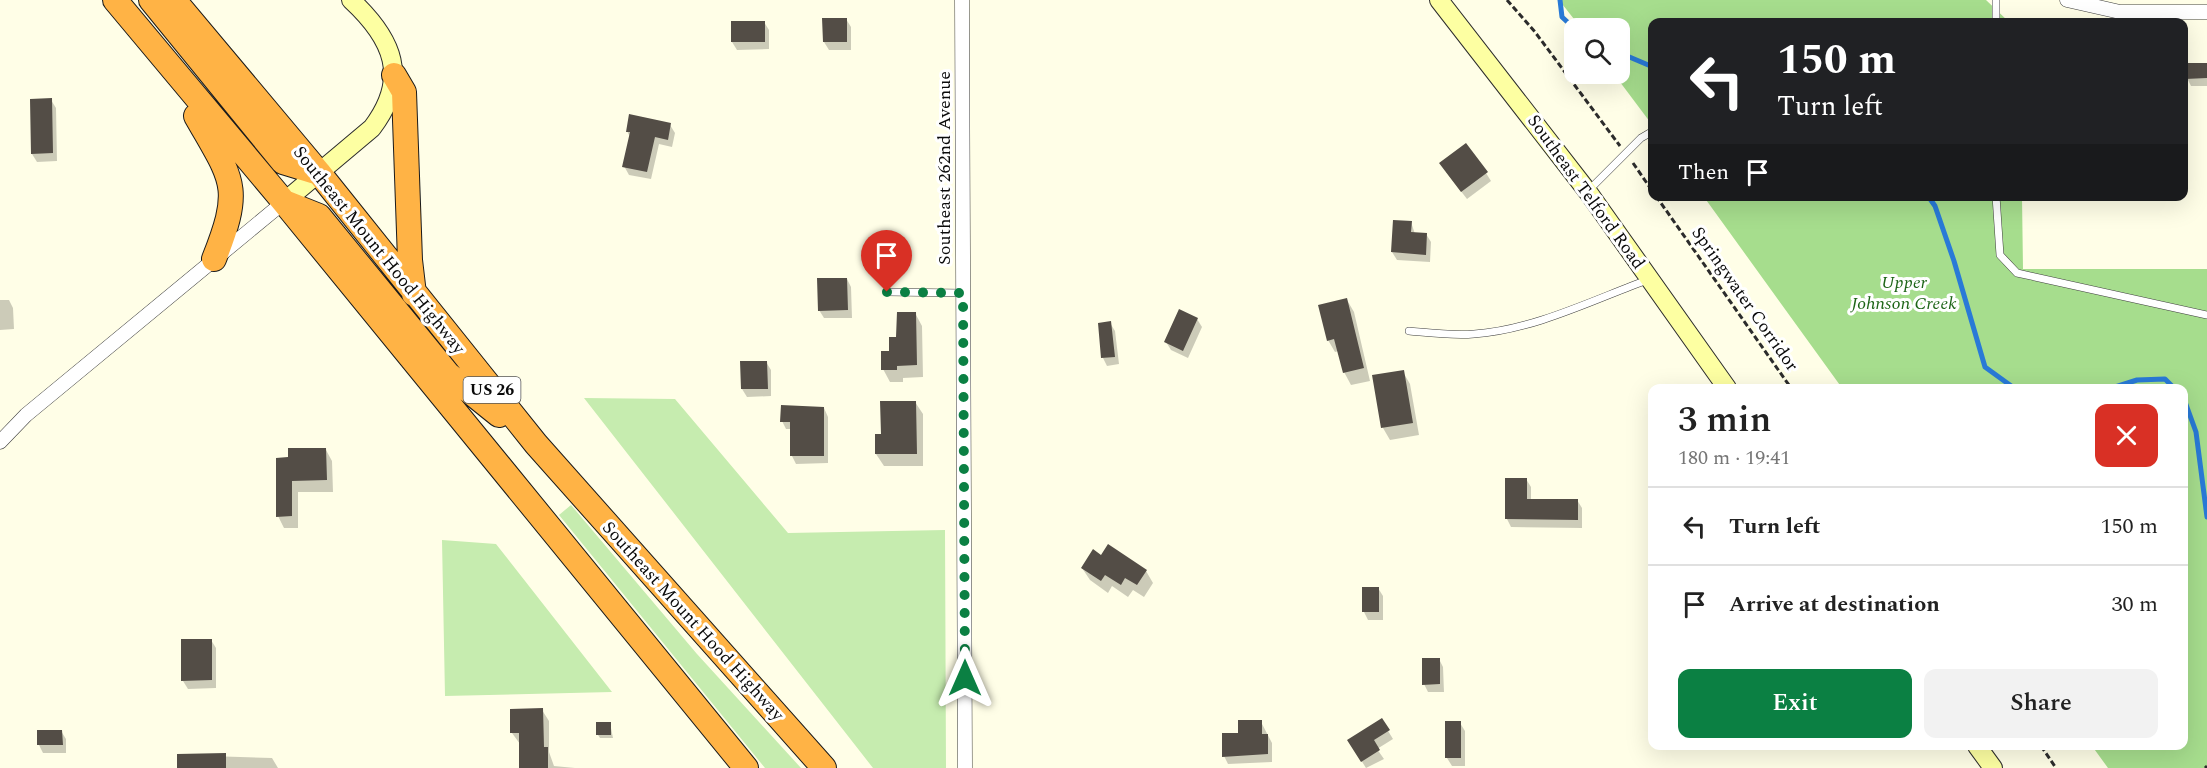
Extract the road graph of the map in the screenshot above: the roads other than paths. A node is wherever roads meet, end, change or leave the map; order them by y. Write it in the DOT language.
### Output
graph roads {
  1 [pos="115,0"];
  2 [pos="151,0"];
  3 [pos="174,0"];
  4 [pos="351,0"];
  5 [pos="962,0"];
  6 [pos="1439,0"];
  7 [pos="1996,0"];
  8 [pos="2067,0"];
  9 [pos="2207,12"];
  10 [pos="1996,18"];
  11 [pos="165,62"];
  12 [pos="394,75"];
  13 [pos="1648,135"];
  14 [pos="319,173"];
  15 [pos="1588,192"];
  16 [pos="1996,201"];
  17 [pos="284,202"];
  18 [pos="214,259"];
  19 [pos="1650,279"];
  20 [pos="887,292"];
  21 [pos="963,293"];
  22 [pos="414,294"];
  23 [pos="2207,315"];
  24 [pos="1409,331"];
  25 [pos="1723,384"];
  26 [pos="0,441"];
  27 [pos="536,444"];
  28 [pos="1980,750"];
  29 [pos="746,768"];
  30 [pos="824,768"];
  31 [pos="965,768"];
  32 [pos="1993,768"];
  1 -- 11 [label="highway, US 26"];
  2 -- 14 [label="highway"];
  3 -- 14 [label="highway, Southeast Mount Hood Highway / US 26"];
  4 -- 12 [label="street"];
  5 -- 21 [label="street, Southeast 262nd Avenue"];
  6 -- 15 [label="street, Southeast Telford Road"];
  7 -- 10 [label="lane"];
  8 -- 9 [label="street"];
  11 -- 17 [label="highway, US 26"];
  11 -- 18 [label="highway"];
  12 -- 14 [label="street"];
  12 -- 22 [label="highway"];
  13 -- 15 [label="lane"];
  14 -- 17 [label="street"];
  14 -- 22 [label="highway, Southeast Mount Hood Highway / US 26"];
  15 -- 19 [label="street, Southeast Telford Road"];
  16 -- 23 [label="lane"];
  17 -- 18 [label="street"];
  17 -- 27 [label="highway"];
  17 -- 29 [label="highway, US 26"];
  18 -- 26 [label="street"];
  19 -- 24 [label="lane"];
  19 -- 25 [label="street, Southeast Telford Road"];
  20 -- 21 [label="lane"];
  21 -- 31 [label="street, Southeast 262nd Avenue"];
  22 -- 27 [label="highway, Southeast Mount Hood Highway / US 26"];
  27 -- 30 [label="highway, Southeast Mount Hood Highway / US 26"];
  28 -- 32 [label="street"];
}
